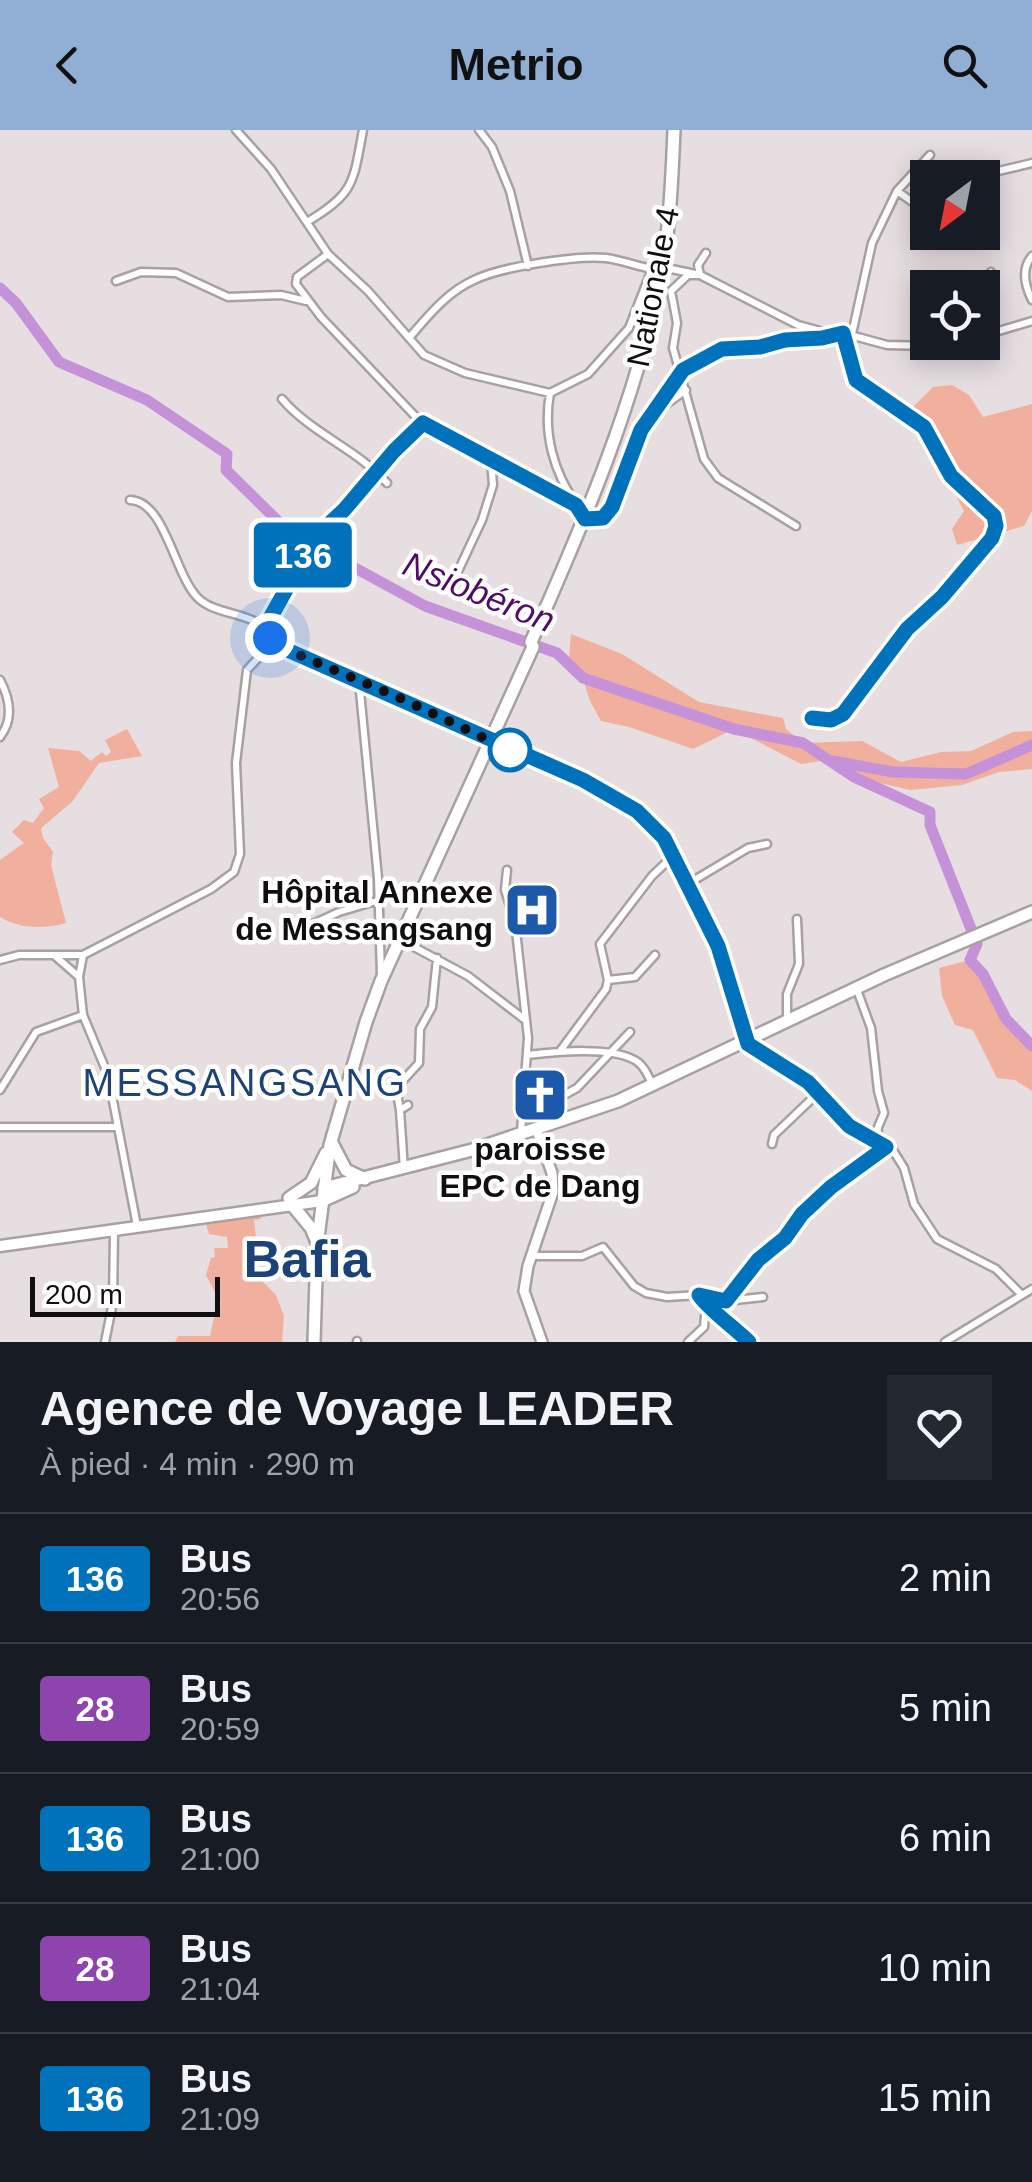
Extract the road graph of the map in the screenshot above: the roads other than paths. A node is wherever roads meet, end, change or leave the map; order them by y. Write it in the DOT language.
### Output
graph roads {
  1 [pos="236,130"];
  2 [pos="363,130"];
  3 [pos="479,130"];
  4 [pos="674,130"];
  5 [pos="930,155"];
  6 [pos="1032,163"];
  7 [pos="1000,171"];
  8 [pos="897,191"];
  9 [pos="910,200"];
  10 [pos="307,222"];
  11 [pos="706,253"];
  12 [pos="328,254"];
  13 [pos="1032,256"];
  14 [pos="528,266"];
  15 [pos="659,269"];
  16 [pos="700,275"];
  17 [pos="116,281"];
  18 [pos="1032,300"];
  19 [pos="307,301"];
  20 [pos="1032,321"];
  21 [pos="1000,331"];
  22 [pos="844,334"];
  23 [pos="410,338"];
  24 [pos="910,345"];
  25 [pos="678,375"];
  26 [pos="686,390"];
  27 [pos="550,392"];
  28 [pos="282,399"];
  29 [pos="654,412"];
  30 [pos="423,423"];
  31 [pos="491,460"];
  32 [pos="376,471"];
  33 [pos="387,483"];
  34 [pos="130,500"];
  35 [pos="576,505"];
  36 [pos="585,519"];
  37 [pos="796,526"];
  38 [pos="453,582"];
  39 [pos="265,631"];
  40 [pos="285,649"];
  41 [pos="259,658"];
  42 [pos="0,680"];
  43 [pos="360,681"];
  44 [pos="812,718"];
  45 [pos="0,737"];
  46 [pos="490,742"];
  47 [pos="767,844"];
  48 [pos="673,856"];
  49 [pos="508,870"];
  50 [pos="686,886"];
  51 [pos="379,900"];
  52 [pos="1032,912"];
  53 [pos="796,919"];
  54 [pos="304,928"];
  55 [pos="400,939"];
  56 [pos="83,954"];
  57 [pos="655,955"];
  58 [pos="54,956"];
  59 [pos="436,958"];
  60 [pos="0,960"];
  61 [pos="79,978"];
  62 [pos="608,980"];
  63 [pos="380,981"];
  64 [pos="857,990"];
  65 [pos="82,1015"];
  66 [pos="524,1020"];
  67 [pos="787,1022"];
  68 [pos="630,1032"];
  69 [pos="747,1039"];
  70 [pos="560,1051"];
  71 [pos="611,1052"];
  72 [pos="526,1055"];
  73 [pos="653,1085"];
  74 [pos="0,1090"];
  75 [pos="819,1092"];
  76 [pos="566,1094"];
  77 [pos="118,1127"];
  78 [pos="878,1127"];
  79 [pos="0,1128"];
  80 [pos="536,1128"];
  81 [pos="521,1132"];
  82 [pos="865,1133"];
  83 [pos="878,1141"];
  84 [pos="331,1142"];
  85 [pos="772,1144"];
  86 [pos="886,1147"];
  87 [pos="404,1170"];
  88 [pos="368,1178"];
  89 [pos="324,1194"];
  90 [pos="291,1202"];
  91 [pos="138,1227"];
  92 [pos="114,1231"];
  93 [pos="317,1245"];
  94 [pos="0,1246"];
  95 [pos="530,1256"];
  96 [pos="1032,1290"];
  97 [pos="699,1295"];
  98 [pos="1022,1295"];
  99 [pos="763,1298"];
  100 [pos="726,1301"];
  101 [pos="706,1306"];
  102 [pos="105,1342"];
  103 [pos="314,1342"];
  104 [pos="542,1342"];
  105 [pos="688,1342"];
  106 [pos="750,1342"];
  107 [pos="945,1342"];
  1 -- 10 [label="street"];
  2 -- 10 [label="street"];
  3 -- 14 [label="street"];
  4 -- 15 [label="main road, Nationale 4"];
  5 -- 8 [label="street"];
  6 -- 7 [label="street"];
  8 -- 9 [label="street"];
  8 -- 22 [label="street"];
  10 -- 12 [label="street"];
  11 -- 16 [label="street"];
  12 -- 19 [label="street"];
  12 -- 23 [label="street"];
  13 -- 18 [label="street"];
  14 -- 15 [label="street"];
  14 -- 23 [label="street"];
  15 -- 16 [label="street"];
  15 -- 27 [label="street"];
  15 -- 36 [label="main road, Nationale 4"];
  16 -- 22 [label="street"];
  16 -- 25 [label="street"];
  17 -- 19 [label="street"];
  19 -- 30 [label="street"];
  20 -- 21 [label="street"];
  22 -- 24 [label="street"];
  22 -- 25 [label="street"];
  22 -- 44 [label="street"];
  23 -- 27 [label="street"];
  25 -- 26 [label="street"];
  25 -- 29 [label="street"];
  26 -- 29 [label="street"];
  26 -- 37 [label="street"];
  27 -- 35 [label="street"];
  28 -- 32 [label="street"];
  29 -- 36 [label="street"];
  30 -- 31 [label="street"];
  30 -- 32 [label="street"];
  31 -- 35 [label="street"];
  31 -- 38 [label="street"];
  32 -- 33 [label="street"];
  32 -- 39 [label="street"];
  34 -- 39 [label="street"];
  35 -- 36 [label="street"];
  36 -- 46 [label="main road, Nationale 4"];
  39 -- 40 [label="street"];
  39 -- 41 [label="street"];
  40 -- 41 [label="street"];
  40 -- 43 [label="street"];
  41 -- 56 [label="street"];
  42 -- 45 [label="street"];
  43 -- 46 [label="street"];
  43 -- 51 [label="street"];
  46 -- 48 [label="street"];
  46 -- 55 [label="main road, Nationale 4"];
  47 -- 50 [label="street"];
  48 -- 50 [label="street"];
  48 -- 62 [label="street"];
  49 -- 66 [label="street"];
  50 -- 69 [label="street"];
  51 -- 54 [label="street"];
  51 -- 63 [label="street"];
  52 -- 64 [label="main road"];
  53 -- 67 [label="street"];
  55 -- 59 [label="street"];
  55 -- 63 [label="main road, Nationale 4"];
  56 -- 58 [label="street"];
  56 -- 61 [label="street"];
  57 -- 62 [label="street"];
  58 -- 60 [label="street"];
  58 -- 61 [label="street"];
  59 -- 66 [label="street"];
  59 -- 87 [label="street"];
  61 -- 65 [label="street"];
  62 -- 70 [label="street"];
  63 -- 84 [label="main road, Nationale 4"];
  64 -- 67 [label="main road"];
  64 -- 78 [label="street"];
  65 -- 74 [label="street"];
  65 -- 77 [label="street"];
  66 -- 72 [label="street"];
  67 -- 69 [label="main road"];
  68 -- 71 [label="street"];
  69 -- 73 [label="main road"];
  69 -- 75 [label="street"];
  70 -- 71 [label="street"];
  70 -- 72 [label="street"];
  71 -- 73 [label="street"];
  71 -- 76 [label="street"];
  72 -- 81 [label="street"];
  73 -- 80 [label="main road"];
  75 -- 82 [label="street"];
  75 -- 85 [label="street"];
  77 -- 79 [label="street"];
  77 -- 91 [label="street"];
  78 -- 82 [label="street"];
  78 -- 83 [label="street"];
  80 -- 81 [label="main road"];
  80 -- 95 [label="street"];
  81 -- 87 [label="main road"];
  82 -- 83 [label="street"];
  83 -- 86 [label="street"];
  84 -- 88 [label="main road"];
  84 -- 89 [label="main road, Nationale 4"];
  84 -- 90 [label="main road"];
  86 -- 98 [label="street"];
  86 -- 100 [label="street"];
  87 -- 88 [label="main road"];
  88 -- 89 [label="main road"];
  89 -- 90 [label="main road"];
  89 -- 93 [label="main road, Nationale 4"];
  90 -- 91 [label="main road"];
  90 -- 93 [label="main road"];
  91 -- 92 [label="main road"];
  92 -- 94 [label="main road"];
  92 -- 102 [label="street"];
  93 -- 103 [label="main road, Nationale 4"];
  95 -- 97 [label="street"];
  95 -- 104 [label="street"];
  96 -- 98 [label="street"];
  97 -- 100 [label="street"];
  97 -- 101 [label="street"];
  98 -- 107 [label="street"];
  99 -- 100 [label="street"];
  101 -- 105 [label="street"];
  101 -- 106 [label="street"];
}
